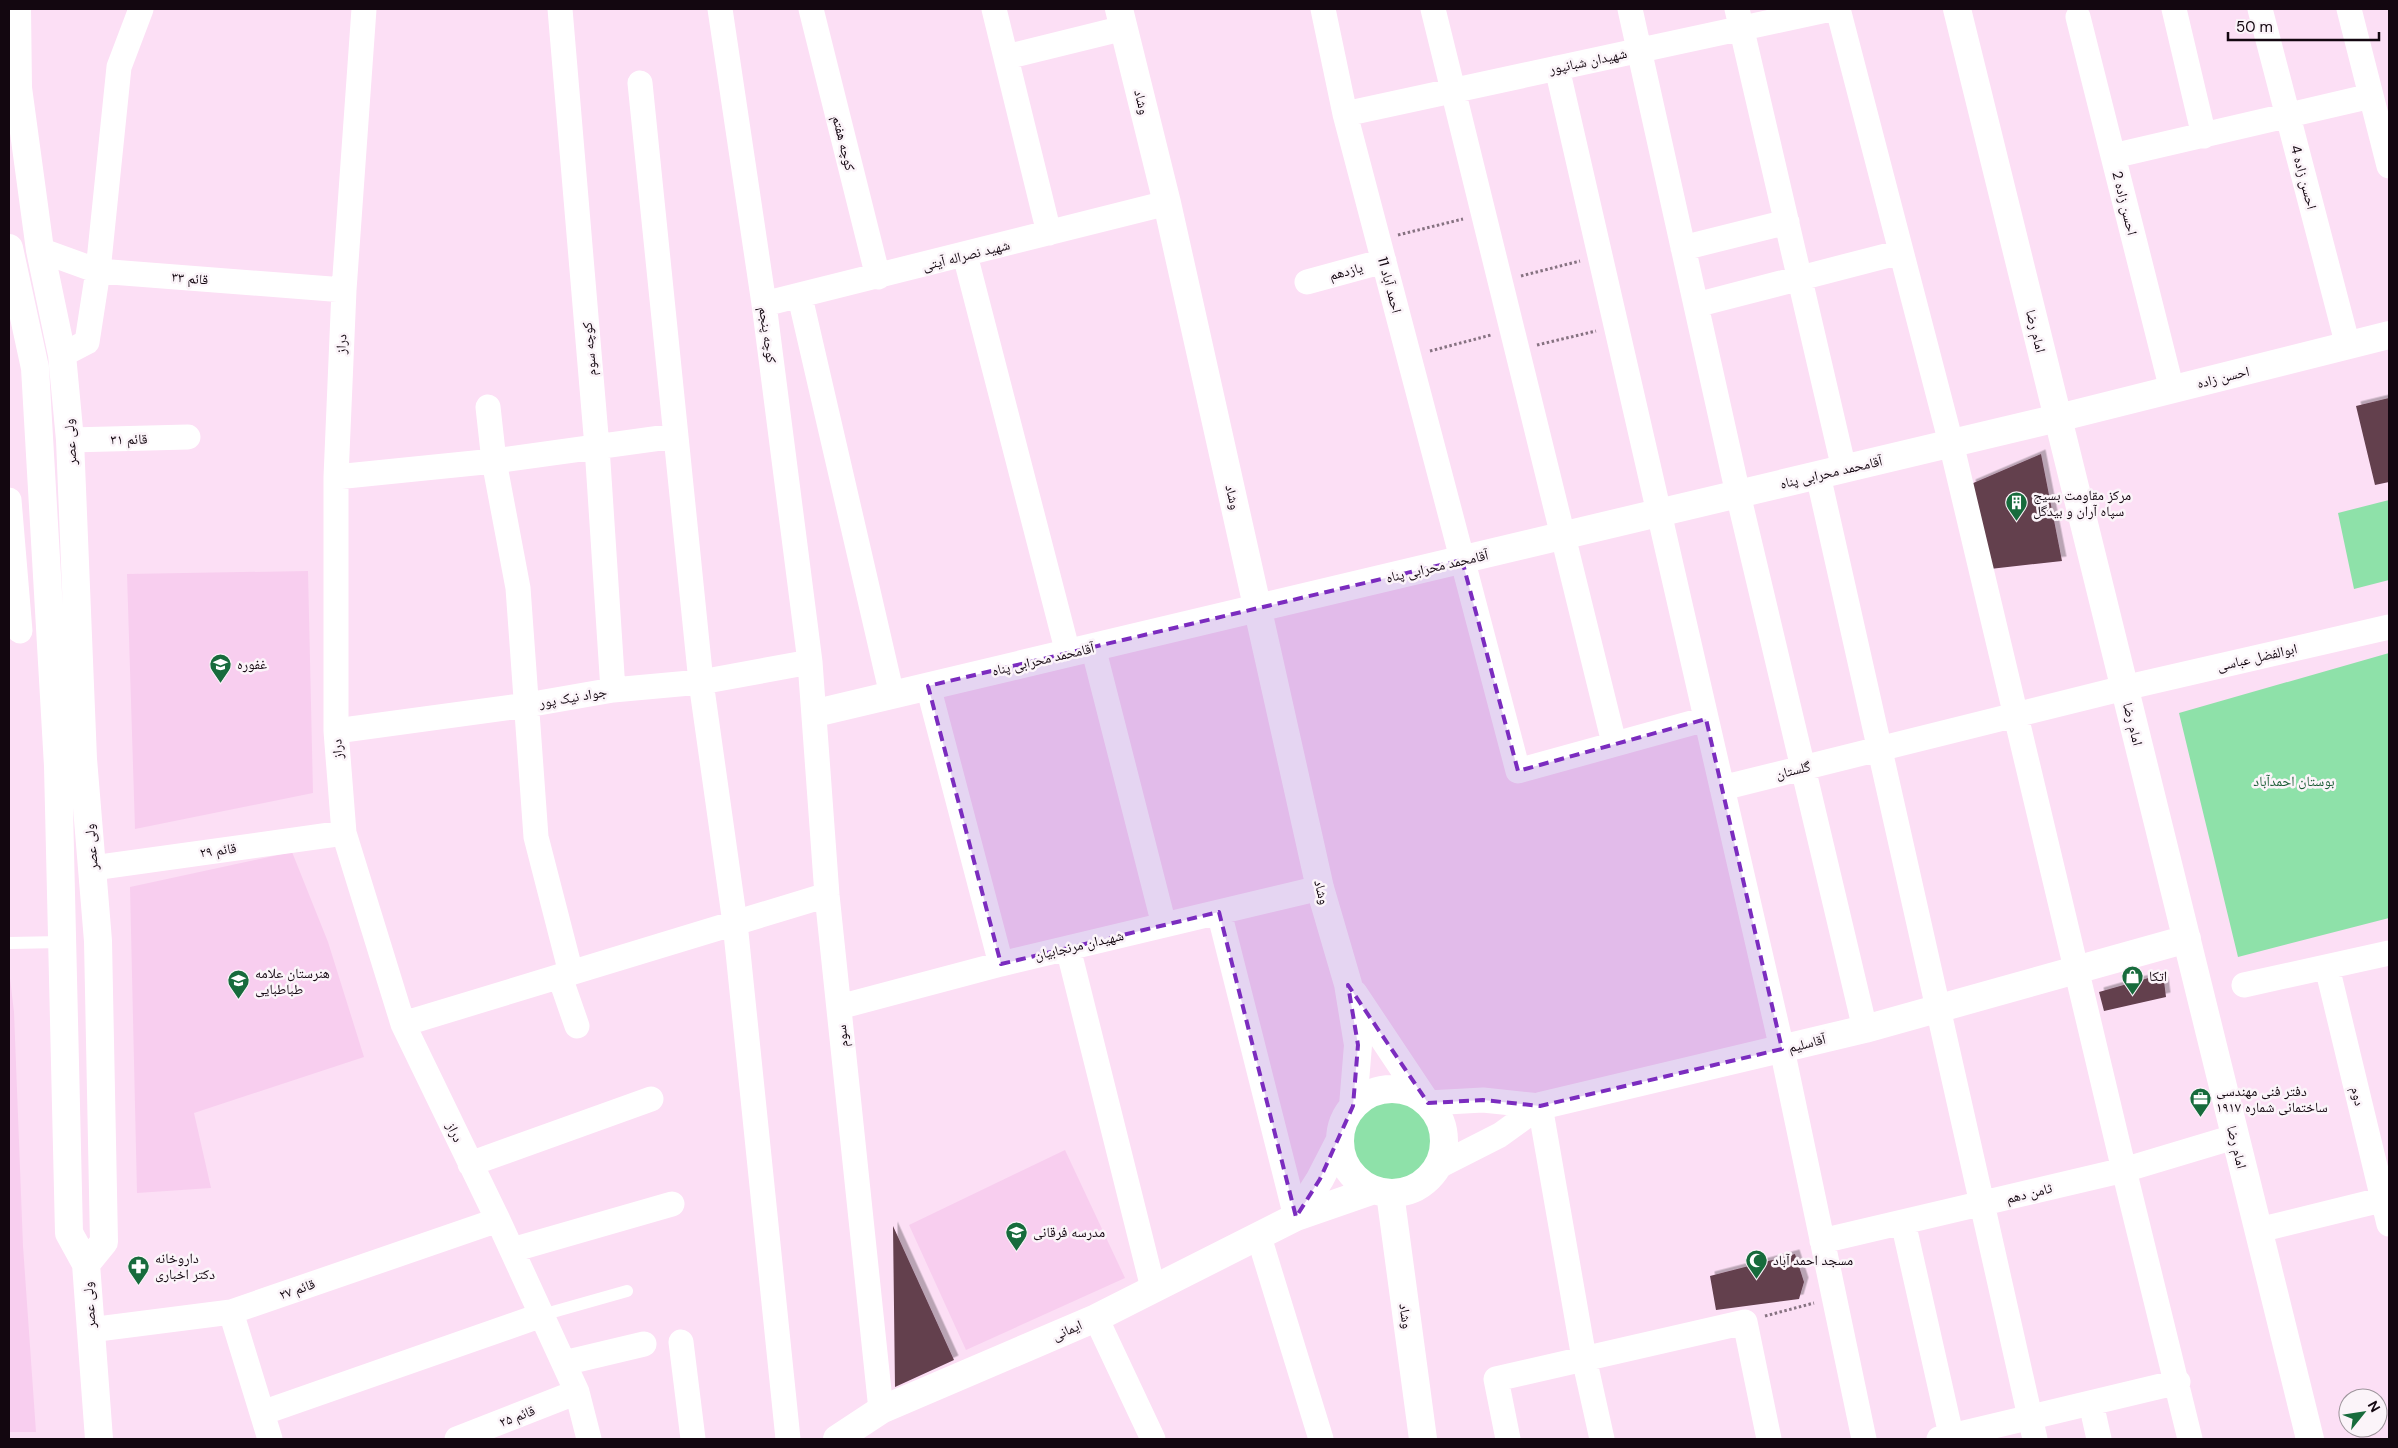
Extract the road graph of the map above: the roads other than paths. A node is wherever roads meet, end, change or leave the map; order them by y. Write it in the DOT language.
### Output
graph roads {
  1 [pos="18,9"];
  2 [pos="141,9"];
  3 [pos="364,9"];
  4 [pos="560,9"];
  5 [pos="720,9"];
  6 [pos="811,9"];
  7 [pos="994,9"];
  8 [pos="1323,9"];
  9 [pos="1433,9"];
  10 [pos="1630,9"];
  11 [pos="1831,9"];
  12 [pos="1838,9"];
  13 [pos="1957,9"];
  14 [pos="2174,9"];
  15 [pos="2260,9"];
  16 [pos="2349,9"];
  17 [pos="2078,17"];
  18 [pos="1122,18"];
  19 [pos="1739,19"];
  20 [pos="1639,50"];
  21 [pos="1006,57"];
  22 [pos="1557,68"];
  23 [pos="640,83"];
  24 [pos="13,87"];
  25 [pos="1454,90"];
  26 [pos="2371,96"];
  27 [pos="1345,114"];
  28 [pos="2288,116"];
  29 [pos="2204,136"];
  30 [pos="2113,156"];
  31 [pos="2389,166"];
  32 [pos="1167,203"];
  33 [pos="1787,222"];
  34 [pos="1049,233"];
  35 [pos="9,248"];
  36 [pos="1683,248"];
  37 [pos="40,250"];
  38 [pos="1381,251"];
  39 [pos="1901,252"];
  40 [pos="965,255"];
  41 [pos="98,271"];
  42 [pos="878,277"];
  43 [pos="1799,278"];
  44 [pos="1308,282"];
  45 [pos="344,290"];
  46 [pos="800,297"];
  47 [pos="764,304"];
  48 [pos="1696,305"];
  49 [pos="2389,335"];
  50 [pos="2348,346"];
  51 [pos="62,355"];
  52 [pos="2172,390"];
  53 [pos="488,407"];
  54 [pos="2058,418"];
  55 [pos="675,436"];
  56 [pos="188,437"];
  57 [pos="70,440"];
  58 [pos="1951,443"];
  59 [pos="597,447"];
  60 [pos="494,461"];
  61 [pos="1831,472"];
  62 [pos="336,477"];
  63 [pos="1738,494"];
  64 [pos="9,500"];
  65 [pos="1659,513"];
  66 [pos="1565,535"];
  67 [pos="1462,560"];
  68 [pos="1257,608"];
  69 [pos="2389,627"];
  70 [pos="20,631"];
  71 [pos="1081,650"];
  72 [pos="810,662"];
  73 [pos="701,682"];
  74 [pos="928,686"];
  75 [pos="2124,688"];
  76 [pos="613,690"];
  77 [pos="892,695"];
  78 [pos="527,705"];
  79 [pos="816,713"];
  80 [pos="2016,715"];
  81 [pos="1706,719"];
  82 [pos="336,731"];
  83 [pos="1614,743"];
  84 [pos="1879,749"];
  85 [pos="1803,768"];
  86 [pos="1722,788"];
  87 [pos="344,833"];
  88 [pos="93,868"];
  89 [pos="1320,888"];
  90 [pos="827,895"];
  91 [pos="1219,912"];
  92 [pos="735,923"];
  93 [pos="1164,925"];
  94 [pos="2187,939"];
  95 [pos="62,942"];
  96 [pos="9,943"];
  97 [pos="1068,948"];
  98 [pos="2389,953"];
  99 [pos="1001,964"];
  100 [pos="2327,967"];
  101 [pos="2077,970"];
  102 [pos="566,975"];
  103 [pos="1348,984"];
  104 [pos="2244,985"];
  105 [pos="839,1007"];
  106 [pos="1938,1008"];
  107 [pos="403,1024"];
  108 [pos="577,1026"];
  109 [pos="1865,1029"];
  110 [pos="1782,1050"];
  111 [pos="651,1099"];
  112 [pos="1426,1101"];
  113 [pos="1353,1106"];
  114 [pos="1540,1106"];
  115 [pos="2234,1137"];
  116 [pos="1340,1140"];
  117 [pos="470,1164"];
  118 [pos="1437,1167"];
  119 [pos="2124,1170"];
  120 [pos="1382,1191"];
  121 [pos="2386,1199"];
  122 [pos="672,1204"];
  123 [pos="1982,1204"];
  124 [pos="1296,1217"];
  125 [pos="498,1220"];
  126 [pos="1903,1222"];
  127 [pos="2389,1224"];
  128 [pos="2259,1230"];
  129 [pos="1258,1237"];
  130 [pos="1822,1241"];
  131 [pos="512,1250"];
  132 [pos="86,1264"];
  133 [pos="1153,1288"];
  134 [pos="627,1291"];
  135 [pos="231,1312"];
  136 [pos="542,1315"];
  137 [pos="1096,1318"];
  138 [pos="90,1330"];
  139 [pos="681,1342"];
  140 [pos="644,1344"];
  141 [pos="1584,1358"];
  142 [pos="564,1363"];
  143 [pos="2178,1382"];
  144 [pos="577,1392"];
  145 [pos="2091,1403"];
  146 [pos="881,1410"];
  147 [pos="262,1413"];
  148 [pos="2033,1428"];
  149 [pos="1947,1438"];
  150 [pos="99,1439"];
  151 [pos="270,1439"];
  152 [pos="458,1439"];
  153 [pos="589,1439"];
  154 [pos="693,1439"];
  155 [pos="788,1439"];
  156 [pos="837,1439"];
  157 [pos="1153,1439"];
  158 [pos="1320,1439"];
  159 [pos="1423,1439"];
  160 [pos="1508,1439"];
  161 [pos="1602,1439"];
  162 [pos="1769,1439"];
  163 [pos="1864,1439"];
  164 [pos="2099,1439"];
  165 [pos="2190,1439"];
  166 [pos="2310,1439"];
  1 -- 24 [label="street, ولی عصر"];
  2 -- 41 [label="street"];
  3 -- 45 [label="street, دراز"];
  4 -- 59 [label="street, کوچه سوم"];
  5 -- 47 [label="street, کوچه پنجم"];
  6 -- 42 [label="street, کوچه هفتم"];
  7 -- 21 [label="street"];
  8 -- 27 [label="street, احمد آباد 11"];
  9 -- 25 [label="street"];
  10 -- 20 [label="street"];
  11 -- 19 [label="street, شهیدان شبانپور"];
  12 -- 39 [label="street"];
  13 -- 54 [label="street, امام رضا"];
  14 -- 29 [label="street"];
  15 -- 28 [label="street, احسن زاده 4"];
  16 -- 26 [label="street"];
  17 -- 30 [label="street, احسن زاده 2"];
  18 -- 21 [label="street"];
  18 -- 32 [label="street, وشاد"];
  19 -- 20 [label="street, شهیدان شبانپور"];
  19 -- 33 [label="street"];
  20 -- 22 [label="street, شهیدان شبانپور"];
  20 -- 36 [label="street"];
  21 -- 34 [label="street"];
  22 -- 25 [label="street, شهیدان شبانپور"];
  22 -- 65 [label="street"];
  23 -- 55 [label="street"];
  24 -- 37 [label="street, ولی عصر"];
  25 -- 27 [label="street, شهیدان شبانپور"];
  25 -- 66 [label="street"];
  26 -- 28 [label="street"];
  26 -- 31 [label="street"];
  27 -- 38 [label="street, احمد آباد 11"];
  28 -- 29 [label="street"];
  28 -- 50 [label="street, احسن زاده 4"];
  29 -- 30 [label="street"];
  30 -- 52 [label="street, احسن زاده 2"];
  32 -- 34 [label="street, شهید نصراله آیتی"];
  32 -- 68 [label="street, وشاد"];
  33 -- 36 [label="street"];
  33 -- 43 [label="street"];
  34 -- 40 [label="street, شهید نصراله آیتی"];
  35 -- 95 [label="street"];
  36 -- 48 [label="street"];
  37 -- 41 [label="street, قائم ۳۳"];
  37 -- 51 [label="street, ولی عصر"];
  38 -- 44 [label="street, یازدهم"];
  38 -- 67 [label="street, احمد آباد 11"];
  39 -- 43 [label="street"];
  39 -- 58 [label="street"];
  40 -- 42 [label="street, شهید نصراله آیتی"];
  40 -- 71 [label="street"];
  41 -- 45 [label="street, قائم ۳۳"];
  41 -- 51 [label="street"];
  42 -- 46 [label="street, شهید نصراله آیتی"];
  43 -- 48 [label="street"];
  43 -- 61 [label="street"];
  45 -- 62 [label="street, دراز"];
  46 -- 47 [label="street, شهید نصراله آیتی"];
  46 -- 77 [label="street"];
  47 -- 72 [label="street, کوچه پنجم"];
  48 -- 63 [label="street"];
  49 -- 50 [label="street, احسن زاده"];
  50 -- 52 [label="street, احسن زاده"];
  51 -- 57 [label="street, ولی عصر"];
  52 -- 54 [label="street, احسن زاده"];
  53 -- 60 [label="street"];
  54 -- 58 [label="street, آقامحمد محرابی پناه"];
  54 -- 75 [label="street, امام رضا"];
  55 -- 59 [label="street"];
  55 -- 73 [label="street"];
  56 -- 57 [label="street, قائم ۳۱"];
  57 -- 88 [label="street, ولی عصر"];
  58 -- 61 [label="street, آقامحمد محرابی پناه"];
  58 -- 80 [label="street"];
  59 -- 60 [label="street"];
  59 -- 76 [label="street, کوچه سوم"];
  60 -- 62 [label="street"];
  60 -- 78 [label="street"];
  61 -- 63 [label="street, آقامحمد محرابی پناه"];
  61 -- 84 [label="street"];
  62 -- 82 [label="street, دراز"];
  63 -- 65 [label="street, آقامحمد محرابی پناه"];
  63 -- 85 [label="street"];
  64 -- 70 [label="street"];
  65 -- 66 [label="street, آقامحمد محرابی پناه"];
  65 -- 81 [label="street"];
  66 -- 67 [label="street, آقامحمد محرابی پناه"];
  66 -- 83 [label="street"];
  67 -- 68 [label="street, آقامحمد محرابی پناه"];
  67 -- 83 [label="street, احمد آباد 11"];
  68 -- 71 [label="street, آقامحمد محرابی پناه"];
  68 -- 89 [label="street, وشاد"];
  69 -- 75 [label="street, ابوالفضل عباسی"];
  71 -- 74 [label="street, آقامحمد محرابی پناه"];
  71 -- 93 [label="street"];
  72 -- 73 [label="street, جواد نیک پور"];
  72 -- 79 [label="street, سوم"];
  73 -- 76 [label="street, جواد نیک پور"];
  73 -- 92 [label="street"];
  74 -- 77 [label="street, آقامحمد محرابی پناه"];
  74 -- 99 [label="street"];
  75 -- 80 [label="street, گلستان"];
  75 -- 94 [label="street, امام رضا"];
  76 -- 78 [label="street, جواد نیک پور"];
  77 -- 79 [label="street, آقامحمد محرابی پناه"];
  78 -- 82 [label="street, جواد نیک پور"];
  78 -- 102 [label="street"];
  79 -- 90 [label="street, سوم"];
  80 -- 84 [label="street, گلستان"];
  80 -- 101 [label="street"];
  81 -- 83 [label="street"];
  81 -- 86 [label="street"];
  82 -- 87 [label="street, دراز"];
  84 -- 85 [label="street, گلستان"];
  84 -- 106 [label="street"];
  85 -- 86 [label="street, گلستان"];
  85 -- 109 [label="street"];
  86 -- 110 [label="street"];
  87 -- 88 [label="street, قائم ۲۹"];
  87 -- 107 [label="street, دراز"];
  88 -- 132 [label="street, ولی عصر"];
  89 -- 91 [label="street, شهیدان مرنجابیان"];
  89 -- 103 [label="street, وشاد"];
  90 -- 92 [label="street"];
  90 -- 105 [label="street, سوم"];
  91 -- 93 [label="street, شهیدان مرنجابیان"];
  91 -- 124 [label="street"];
  92 -- 102 [label="street"];
  92 -- 155 [label="street"];
  93 -- 97 [label="street, شهیدان مرنجابیان"];
  94 -- 101 [label="street, آقاسلیم"];
  94 -- 115 [label="street, امام رضا"];
  95 -- 96 [label="lane"];
  95 -- 132 [label="street"];
  97 -- 99 [label="street, شهیدان مرنجابیان"];
  97 -- 133 [label="street"];
  98 -- 100 [label="street"];
  99 -- 105 [label="street, شهیدان مرنجابیان"];
  100 -- 104 [label="street"];
  100 -- 121 [label="street, دوم"];
  101 -- 106 [label="street, آقاسلیم"];
  101 -- 119 [label="street"];
  102 -- 107 [label="street"];
  102 -- 108 [label="street"];
  103 -- 112 [label="street"];
  103 -- 113 [label="street"];
  105 -- 146 [label="street, سوم"];
  106 -- 109 [label="street, آقاسلیم"];
  106 -- 123 [label="street"];
  107 -- 117 [label="street, دراز"];
  109 -- 110 [label="street, آقاسلیم"];
  110 -- 114 [label="street, آقاسلیم"];
  110 -- 130 [label="street"];
  111 -- 117 [label="street"];
  112 -- 113 [label="street"];
  112 -- 114 [label="street"];
  112 -- 118 [label="street"];
  113 -- 116 [label="street"];
  114 -- 118 [label="street, آقاسلیم"];
  114 -- 141 [label="street"];
  115 -- 119 [label="street, ثامن دهم"];
  115 -- 128 [label="street, امام رضا"];
  116 -- 120 [label="street"];
  116 -- 124 [label="street, ایمانی"];
  117 -- 125 [label="street, دراز"];
  118 -- 120 [label="street"];
  119 -- 123 [label="street, ثامن دهم"];
  119 -- 143 [label="street"];
  120 -- 124 [label="street, ایمانی"];
  120 -- 159 [label="street, وشاد"];
  121 -- 127 [label="street, دوم"];
  121 -- 128 [label="street"];
  122 -- 131 [label="street"];
  123 -- 126 [label="street, ثامن دهم"];
  123 -- 148 [label="street"];
  124 -- 129 [label="street, ایمانی"];
  125 -- 131 [label="street, دراز"];
  125 -- 135 [label="street, قائم ۲۷"];
  126 -- 130 [label="street, ثامن دهم"];
  126 -- 149 [label="street"];
  128 -- 166 [label="street, امام رضا"];
  129 -- 133 [label="street, ایمانی"];
  129 -- 158 [label="street"];
  130 -- 163 [label="street"];
  131 -- 136 [label="street, دراز"];
  132 -- 138 [label="street, ولی عصر"];
  133 -- 137 [label="street, ایمانی"];
  134 -- 136 [label="lane"];
  135 -- 138 [label="street, قائم ۲۷"];
  135 -- 147 [label="street"];
  136 -- 142 [label="street, دراز"];
  136 -- 147 [label="street"];
  137 -- 146 [label="street, ایمانی"];
  137 -- 157 [label="street"];
  138 -- 150 [label="street, ولی عصر"];
  139 -- 154 [label="street"];
  140 -- 142 [label="street"];
  141 -- 160 [label="street"];
  141 -- 161 [label="street"];
  141 -- 162 [label="street"];
  142 -- 144 [label="street, دراز"];
  143 -- 145 [label="street"];
  143 -- 165 [label="street"];
  144 -- 152 [label="street, قائم ۲۵"];
  144 -- 153 [label="street, دراز"];
  145 -- 148 [label="street"];
  145 -- 164 [label="street"];
  146 -- 156 [label="street, ایمانی"];
  147 -- 151 [label="street"];
  148 -- 149 [label="street"];
}
